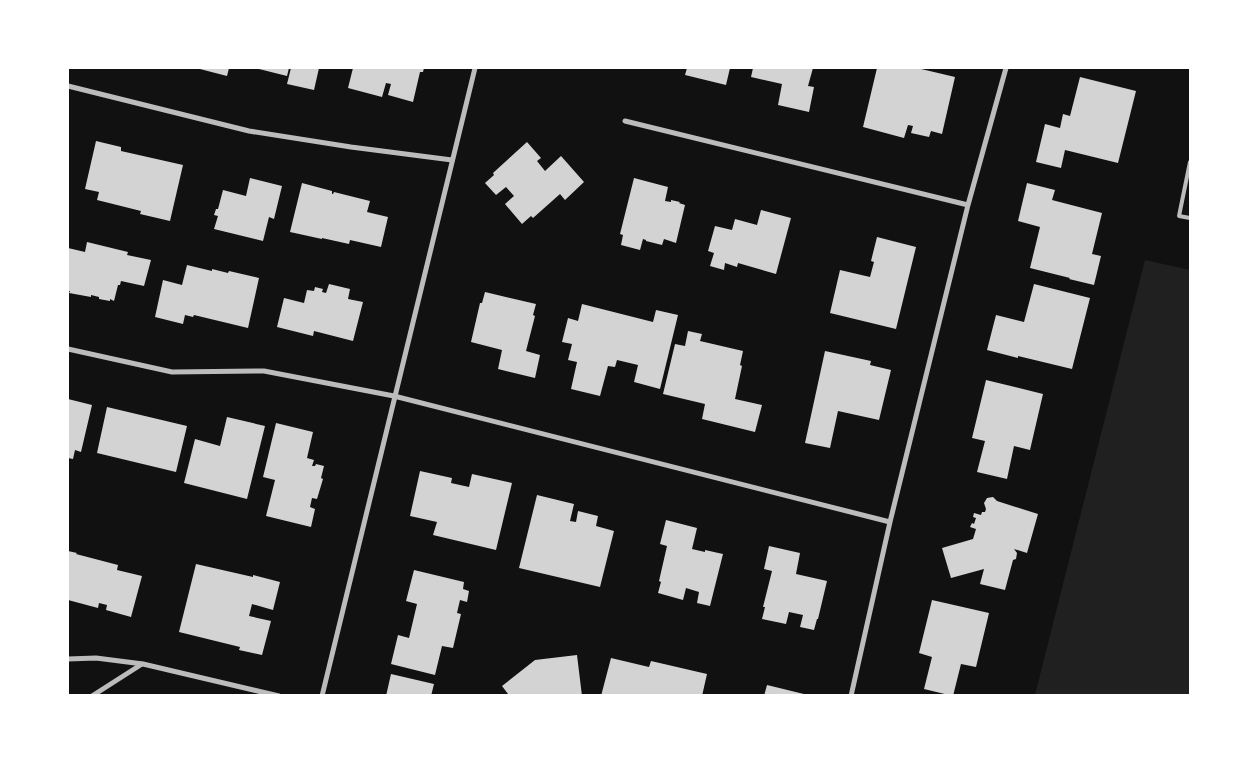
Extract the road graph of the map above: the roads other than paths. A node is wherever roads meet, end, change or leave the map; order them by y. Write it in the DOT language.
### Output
graph roads {
  1 [pos="475,68"];
  2 [pos="1006,68"];
  3 [pos="68,86"];
  4 [pos="625,121"];
  5 [pos="452,160"];
  6 [pos="1190,162"];
  7 [pos="968,205"];
  8 [pos="1190,218"];
  9 [pos="68,349"];
  10 [pos="394,396"];
  11 [pos="890,522"];
  12 [pos="68,659"];
  13 [pos="143,664"];
  14 [pos="92,696"];
  15 [pos="278,696"];
  16 [pos="322,696"];
  17 [pos="851,696"];
  1 -- 5 [label="street"];
  2 -- 7 [label="street"];
  3 -- 5 [label="street"];
  4 -- 7 [label="street"];
  5 -- 10 [label="street"];
  6 -- 8 [label="lane"];
  7 -- 11 [label="street"];
  9 -- 10 [label="street"];
  10 -- 11 [label="street"];
  10 -- 16 [label="street"];
  11 -- 17 [label="street"];
  12 -- 13 [label="street"];
  13 -- 14 [label="street"];
  13 -- 15 [label="street"];
}
